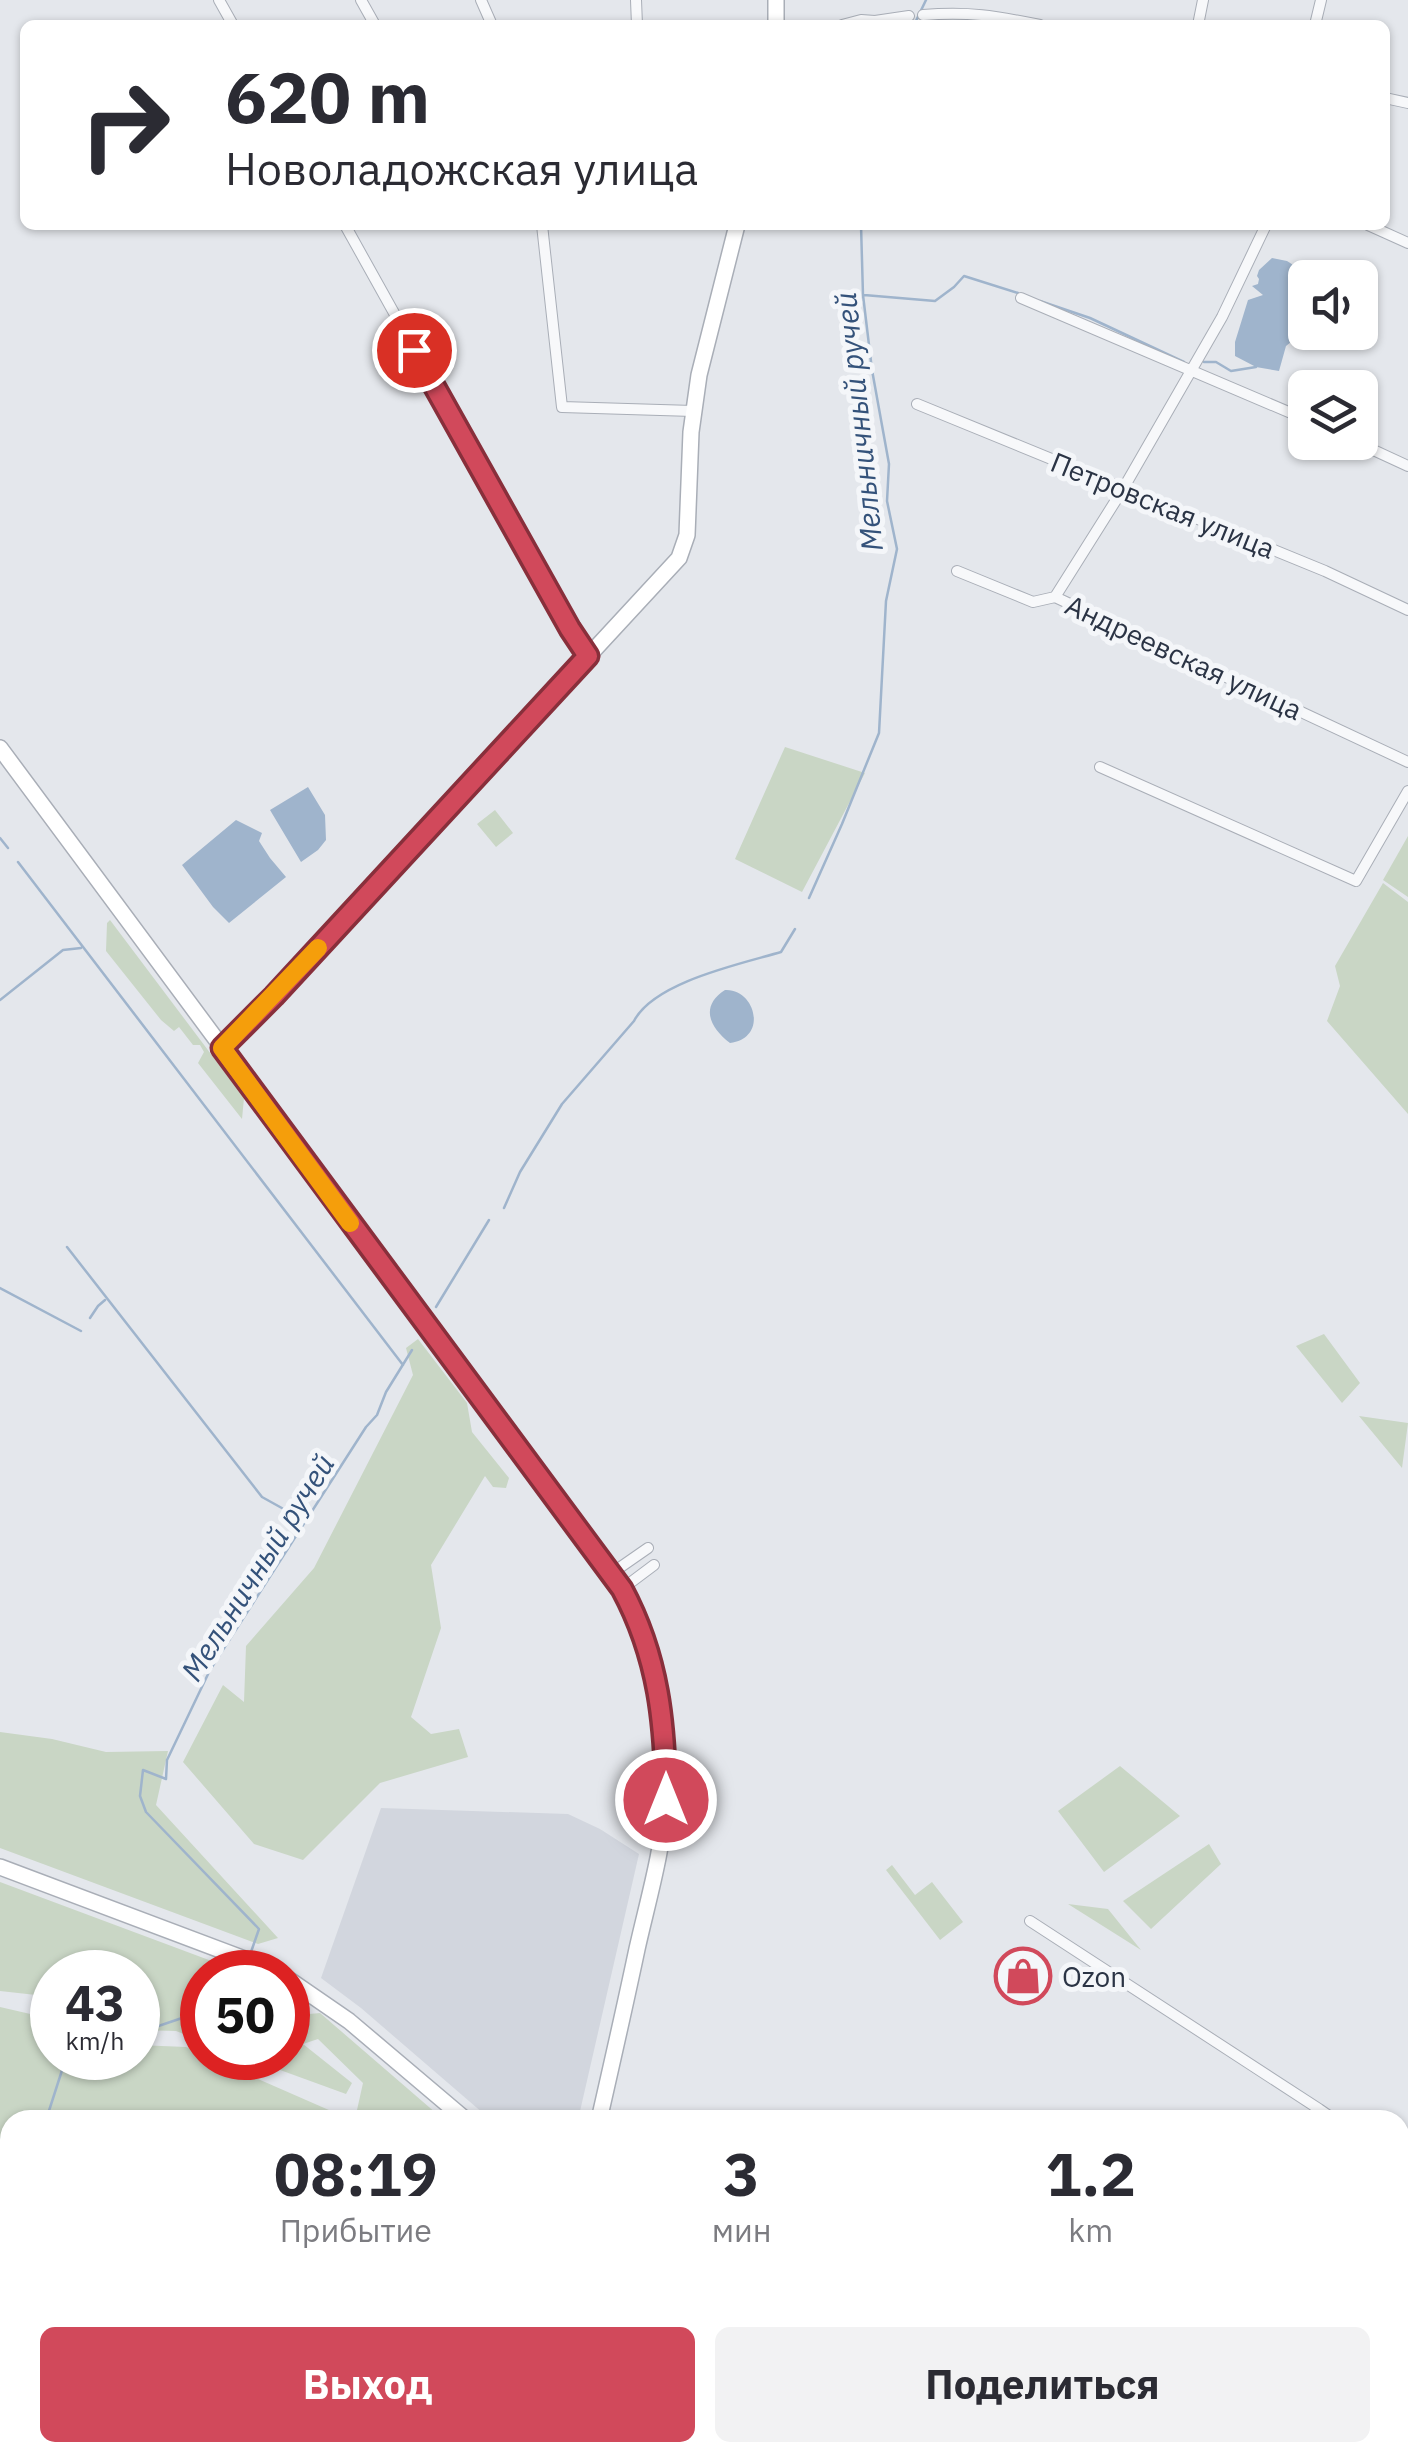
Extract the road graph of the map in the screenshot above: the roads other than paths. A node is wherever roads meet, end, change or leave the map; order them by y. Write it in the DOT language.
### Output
graph roads {
  1 [pos="923,15"];
  2 [pos="910,16"];
  3 [pos="887,20"];
  4 [pos="1013,20"];
  5 [pos="348,230"];
  6 [pos="543,230"];
  7 [pos="736,230"];
  8 [pos="1264,230"];
  9 [pos="1379,230"];
  10 [pos="1408,243"];
  11 [pos="1022,298"];
  12 [pos="1190,372"];
  13 [pos="917,404"];
  14 [pos="693,411"];
  15 [pos="1288,412"];
  16 [pos="1378,452"];
  17 [pos="1408,466"];
  18 [pos="1123,488"];
  19 [pos="957,571"];
  20 [pos="1056,596"];
  21 [pos="1408,610"];
  22 [pos="588,656"];
  23 [pos="0,748"];
  24 [pos="1408,762"];
  25 [pos="1100,768"];
  26 [pos="1408,791"];
  27 [pos="222,1048"];
  28 [pos="648,1548"];
  29 [pos="654,1565"];
  30 [pos="612,1573"];
  31 [pos="622,1589"];
  32 [pos="0,1867"];
  33 [pos="1030,1921"];
  34 [pos="220,1950"];
  35 [pos="310,1994"];
  36 [pos="1320,2109"];
  37 [pos="454,2110"];
  38 [pos="600,2110"];
  1 -- 4 [label="street"];
  2 -- 3 [label="street"];
  5 -- 22 [label="street"];
  6 -- 14 [label="street"];
  7 -- 14 [label="main road"];
  8 -- 12 [label="street"];
  9 -- 10 [label="street"];
  11 -- 12 [label="street"];
  12 -- 15 [label="street"];
  12 -- 18 [label="street"];
  13 -- 18 [label="street, Петровская улица"];
  14 -- 22 [label="main road"];
  16 -- 17 [label="street"];
  18 -- 20 [label="street"];
  18 -- 21 [label="street, Петровская улица"];
  19 -- 20 [label="street, Андреевская улица"];
  20 -- 24 [label="street, Андреевская улица"];
  22 -- 27 [label="main road"];
  23 -- 27 [label="main road"];
  25 -- 26 [label="street"];
  27 -- 30 [label="main road"];
  28 -- 30 [label="street"];
  29 -- 31 [label="street"];
  30 -- 31 [label="main road"];
  31 -- 38 [label="main road"];
  32 -- 34 [label="main road"];
  33 -- 36 [label="street"];
  35 -- 37 [label="main road"];
}
